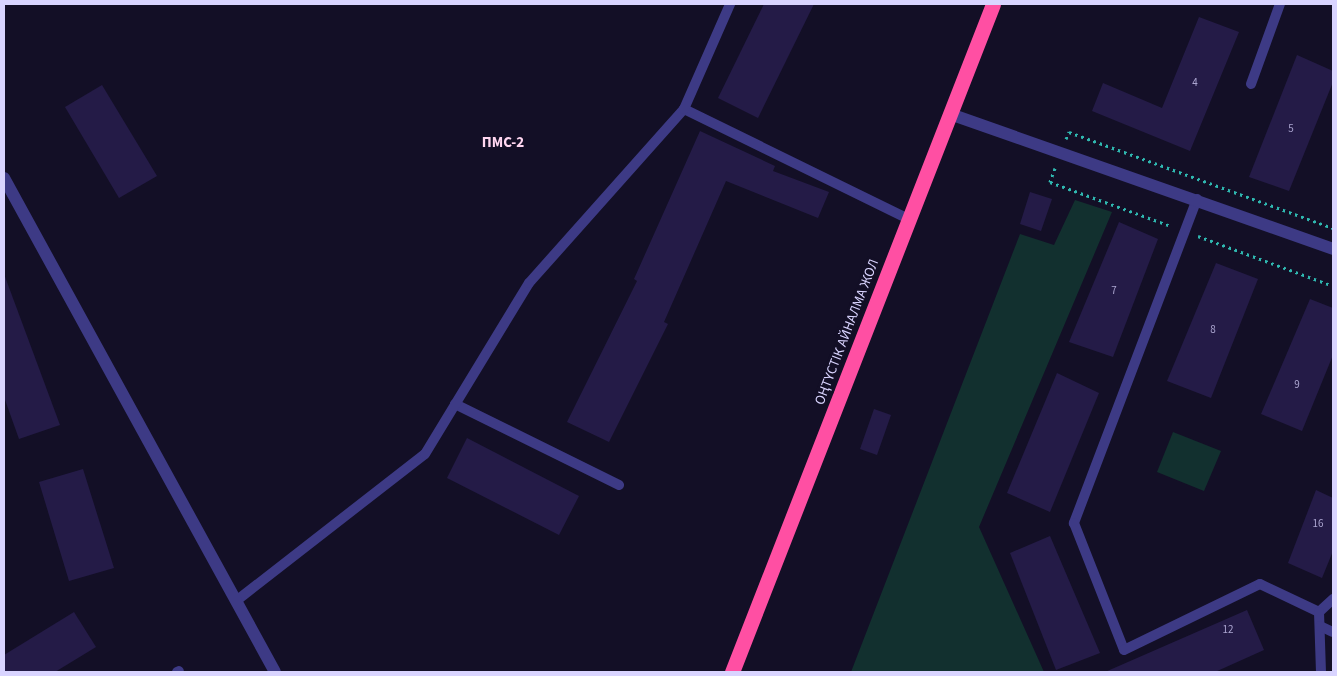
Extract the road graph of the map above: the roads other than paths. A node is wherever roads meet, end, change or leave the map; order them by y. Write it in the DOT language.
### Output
graph roads {
  1 [pos="730,4"];
  2 [pos="993,4"];
  3 [pos="1280,4"];
  4 [pos="1252,84"];
  5 [pos="684,108"];
  6 [pos="950,114"];
  7 [pos="4,178"];
  8 [pos="1198,199"];
  9 [pos="909,219"];
  10 [pos="1333,249"];
  11 [pos="455,404"];
  12 [pos="619,485"];
  13 [pos="1333,599"];
  14 [pos="236,601"];
  15 [pos="1319,612"];
  16 [pos="1320,626"];
  17 [pos="1333,632"];
  18 [pos="275,672"];
  19 [pos="732,672"];
  20 [pos="1320,672"];
  1 -- 5 [label="lane"];
  2 -- 6 [label="highway, ОҢТҮСТІК АЙНАЛМА ЖОЛ"];
  3 -- 4 [label="lane"];
  5 -- 9 [label="lane"];
  5 -- 11 [label="lane"];
  6 -- 8 [label="street"];
  6 -- 9 [label="highway, ОҢТҮСТІК АЙНАЛМА ЖОЛ"];
  7 -- 14 [label="street"];
  8 -- 10 [label="street"];
  8 -- 15 [label="lane"];
  9 -- 19 [label="highway, ОҢТҮСТІК АЙНАЛМА ЖОЛ"];
  11 -- 12 [label="lane"];
  11 -- 14 [label="lane"];
  13 -- 15 [label="lane"];
  14 -- 18 [label="street"];
  15 -- 16 [label="lane"];
  16 -- 17 [label="lane"];
  16 -- 20 [label="lane"];
}
